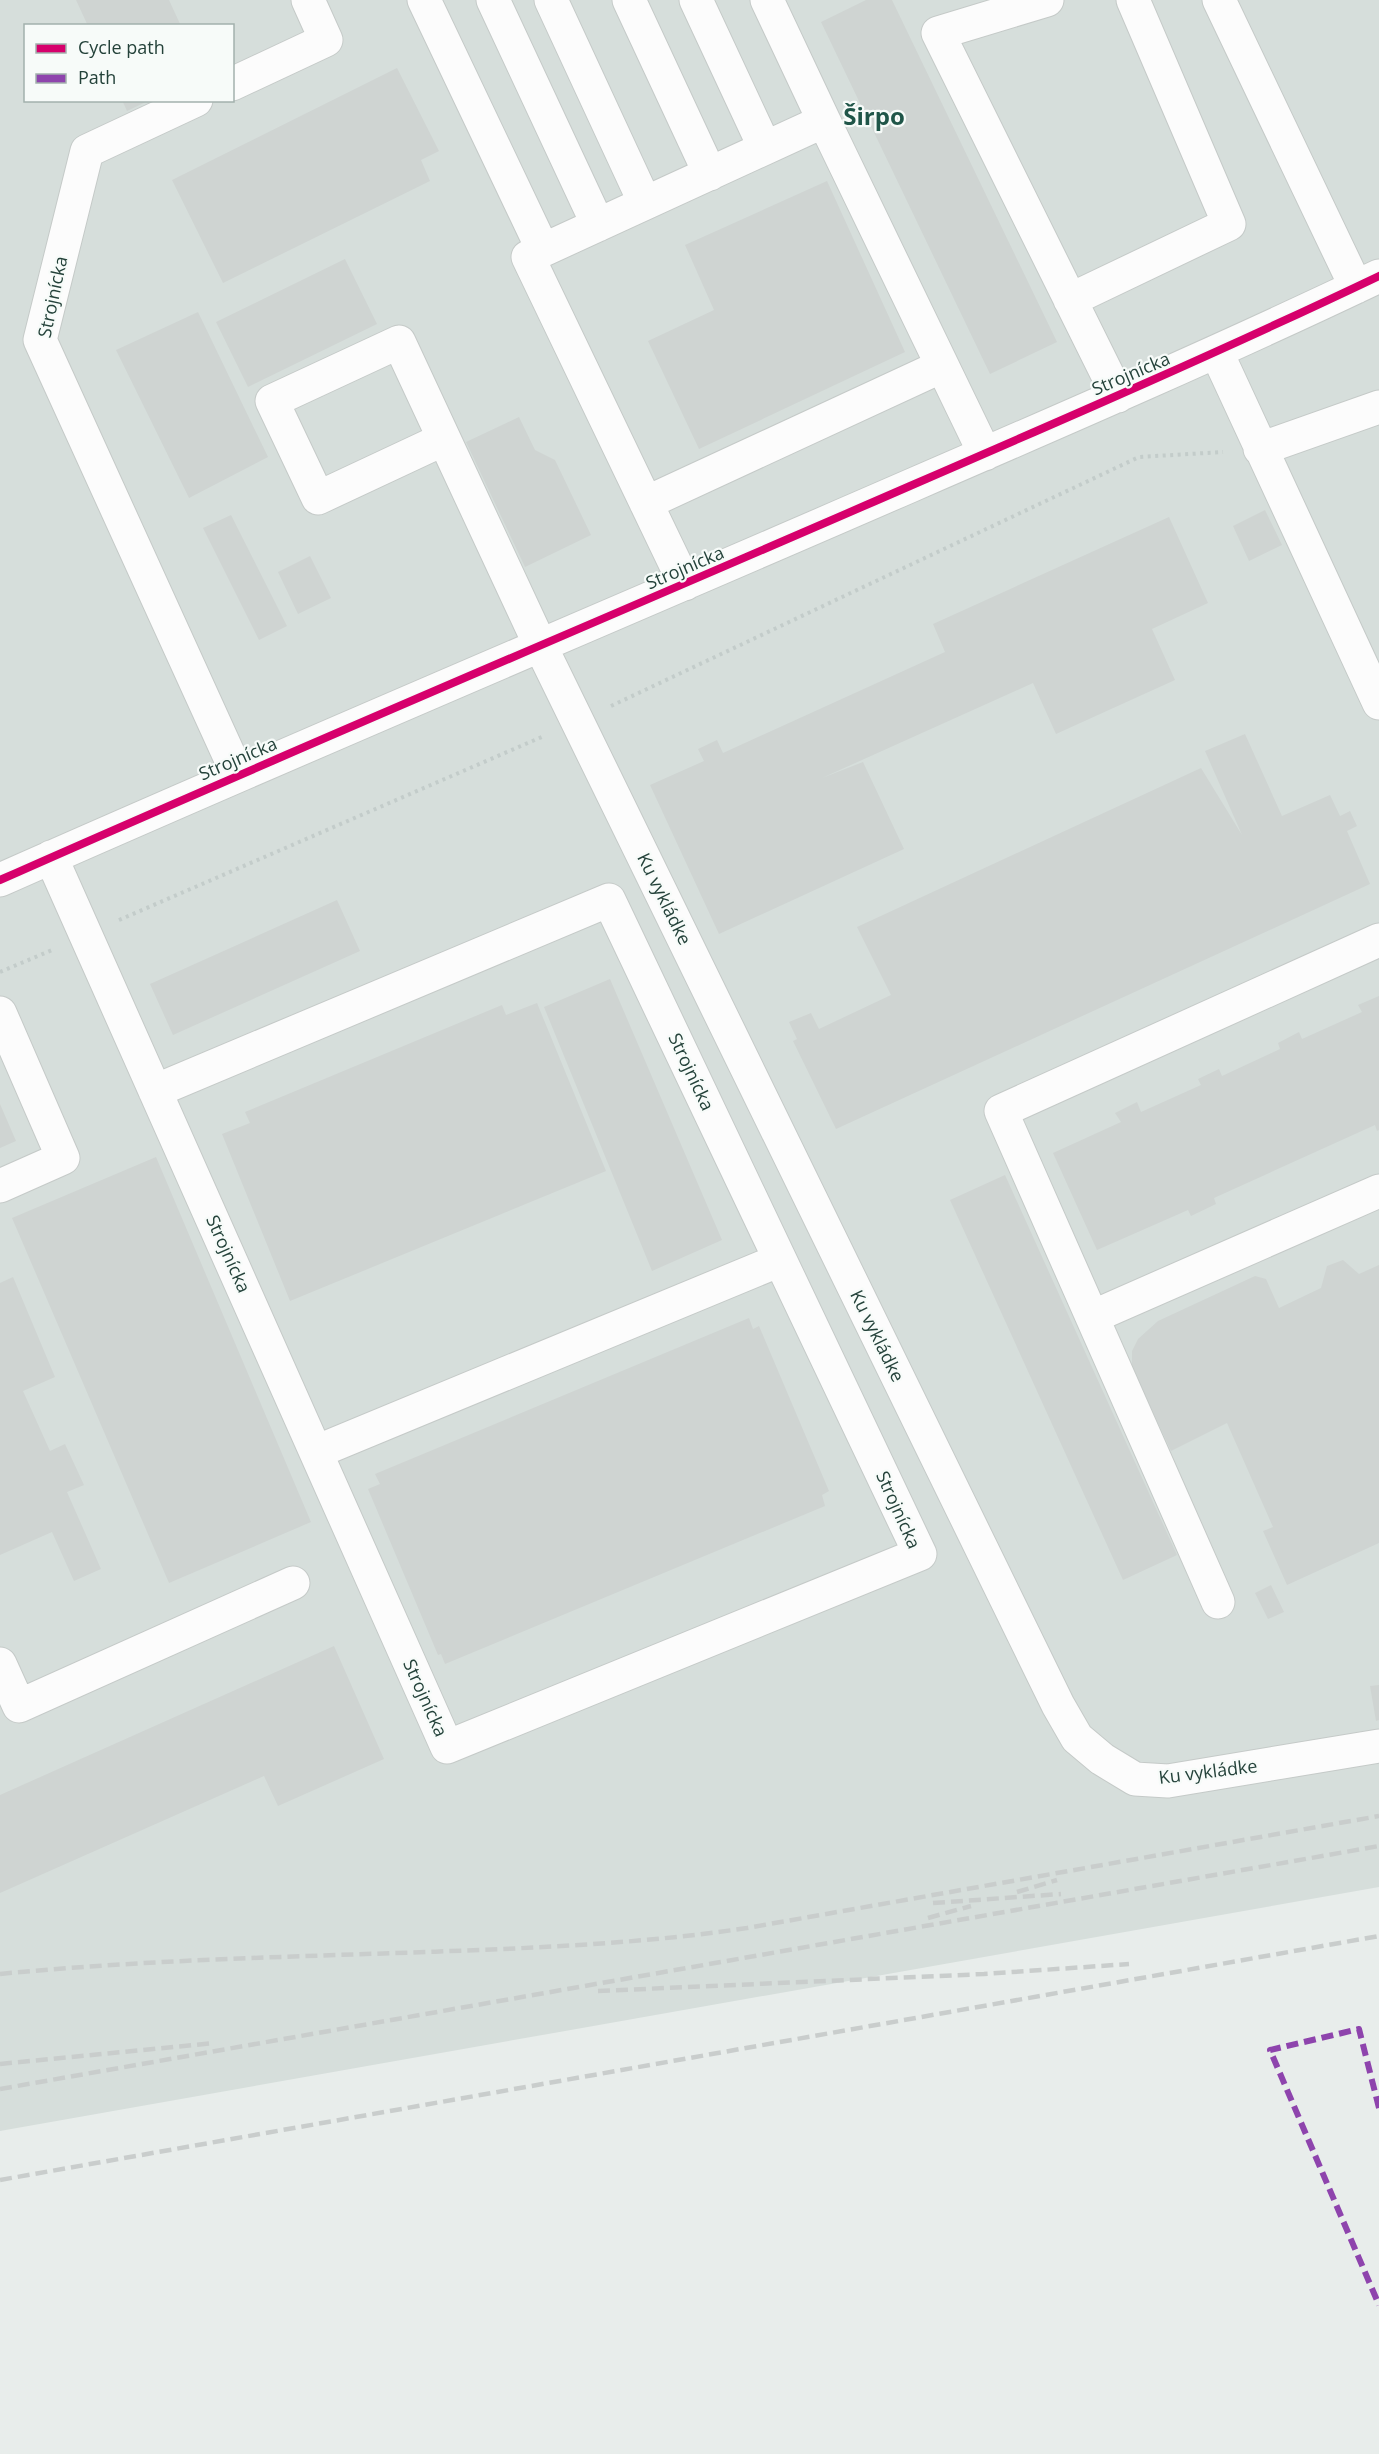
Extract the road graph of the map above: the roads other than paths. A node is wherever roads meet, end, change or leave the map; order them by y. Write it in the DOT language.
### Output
graph roads {
  1 [pos="424,0"];
  2 [pos="493,0"];
  3 [pos="551,0"];
  4 [pos="629,0"];
  5 [pos="696,0"];
  6 [pos="767,0"];
  7 [pos="1047,0"];
  8 [pos="1133,0"];
  9 [pos="1219,0"];
  10 [pos="319,4"];
  11 [pos="234,83"];
  12 [pos="192,102"];
  13 [pos="824,121"];
  14 [pos="765,148"];
  15 [pos="710,174"];
  16 [pos="645,203"];
  17 [pos="598,225"];
  18 [pos="543,250"];
  19 [pos="1368,282"];
  20 [pos="1070,300"];
  21 [pos="1217,353"];
  22 [pos="942,366"];
  23 [pos="1118,396"];
  24 [pos="1379,407"];
  25 [pos="444,439"];
  26 [pos="1260,449"];
  27 [pos="985,454"];
  28 [pos="646,503"];
  29 [pos="685,584"];
  30 [pos="541,647"];
  31 [pos="1371,664"];
  32 [pos="1379,703"];
  33 [pos="238,775"];
  34 [pos="51,857"];
  35 [pos="0,880"];
  36 [pos="1379,940"];
  37 [pos="0,1013"];
  38 [pos="155,1091"];
  39 [pos="0,1186"];
  40 [pos="1379,1191"];
  41 [pos="780,1260"];
  42 [pos="1092,1317"];
  43 [pos="316,1452"];
  44 [pos="293,1583"];
  45 [pos="1218,1602"];
  46 [pos="0,1664"];
  47 [pos="1379,1746"];
  1 -- 18 [label="street"];
  2 -- 17 [label="street"];
  3 -- 16 [label="street"];
  4 -- 15 [label="street"];
  5 -- 14 [label="street"];
  6 -- 13 [label="street"];
  7 -- 20 [label="street"];
  8 -- 20 [label="street"];
  9 -- 19 [label="street, Strojnícka"];
  10 -- 11 [label="street"];
  12 -- 33 [label="street, Strojnícka"];
  13 -- 14 [label="street"];
  13 -- 22 [label="street"];
  14 -- 15 [label="street"];
  15 -- 16 [label="street"];
  16 -- 17 [label="street"];
  17 -- 18 [label="street"];
  18 -- 28 [label="street, Strojnícka"];
  19 -- 21 [label="street, Strojnícka"];
  20 -- 23 [label="street"];
  21 -- 23 [label="street, Strojnícka"];
  21 -- 26 [label="street"];
  22 -- 27 [label="street"];
  22 -- 28 [label="street"];
  23 -- 27 [label="street, Strojnícka"];
  24 -- 26 [label="street"];
  25 -- 25 [label="street, Ku vykládke"];
  25 -- 30 [label="street, Ku vykládke"];
  26 -- 31 [label="street"];
  27 -- 29 [label="street, Strojnícka"];
  28 -- 29 [label="street, Strojnícka"];
  29 -- 30 [label="street, Strojnícka"];
  30 -- 33 [label="street, Strojnícka"];
  30 -- 47 [label="street, Ku vykládke"];
  31 -- 32 [label="street"];
  33 -- 34 [label="street, Strojnícka"];
  34 -- 35 [label="street, Strojnícka"];
  34 -- 38 [label="street, Strojnícka"];
  36 -- 42 [label="street"];
  37 -- 39 [label="street"];
  38 -- 41 [label="street, Strojnícka"];
  38 -- 43 [label="street, Strojnícka"];
  40 -- 42 [label="street"];
  41 -- 43 [label="street"];
  41 -- 43 [label="street, Strojnícka"];
  42 -- 45 [label="street"];
  44 -- 46 [label="street"];
}
